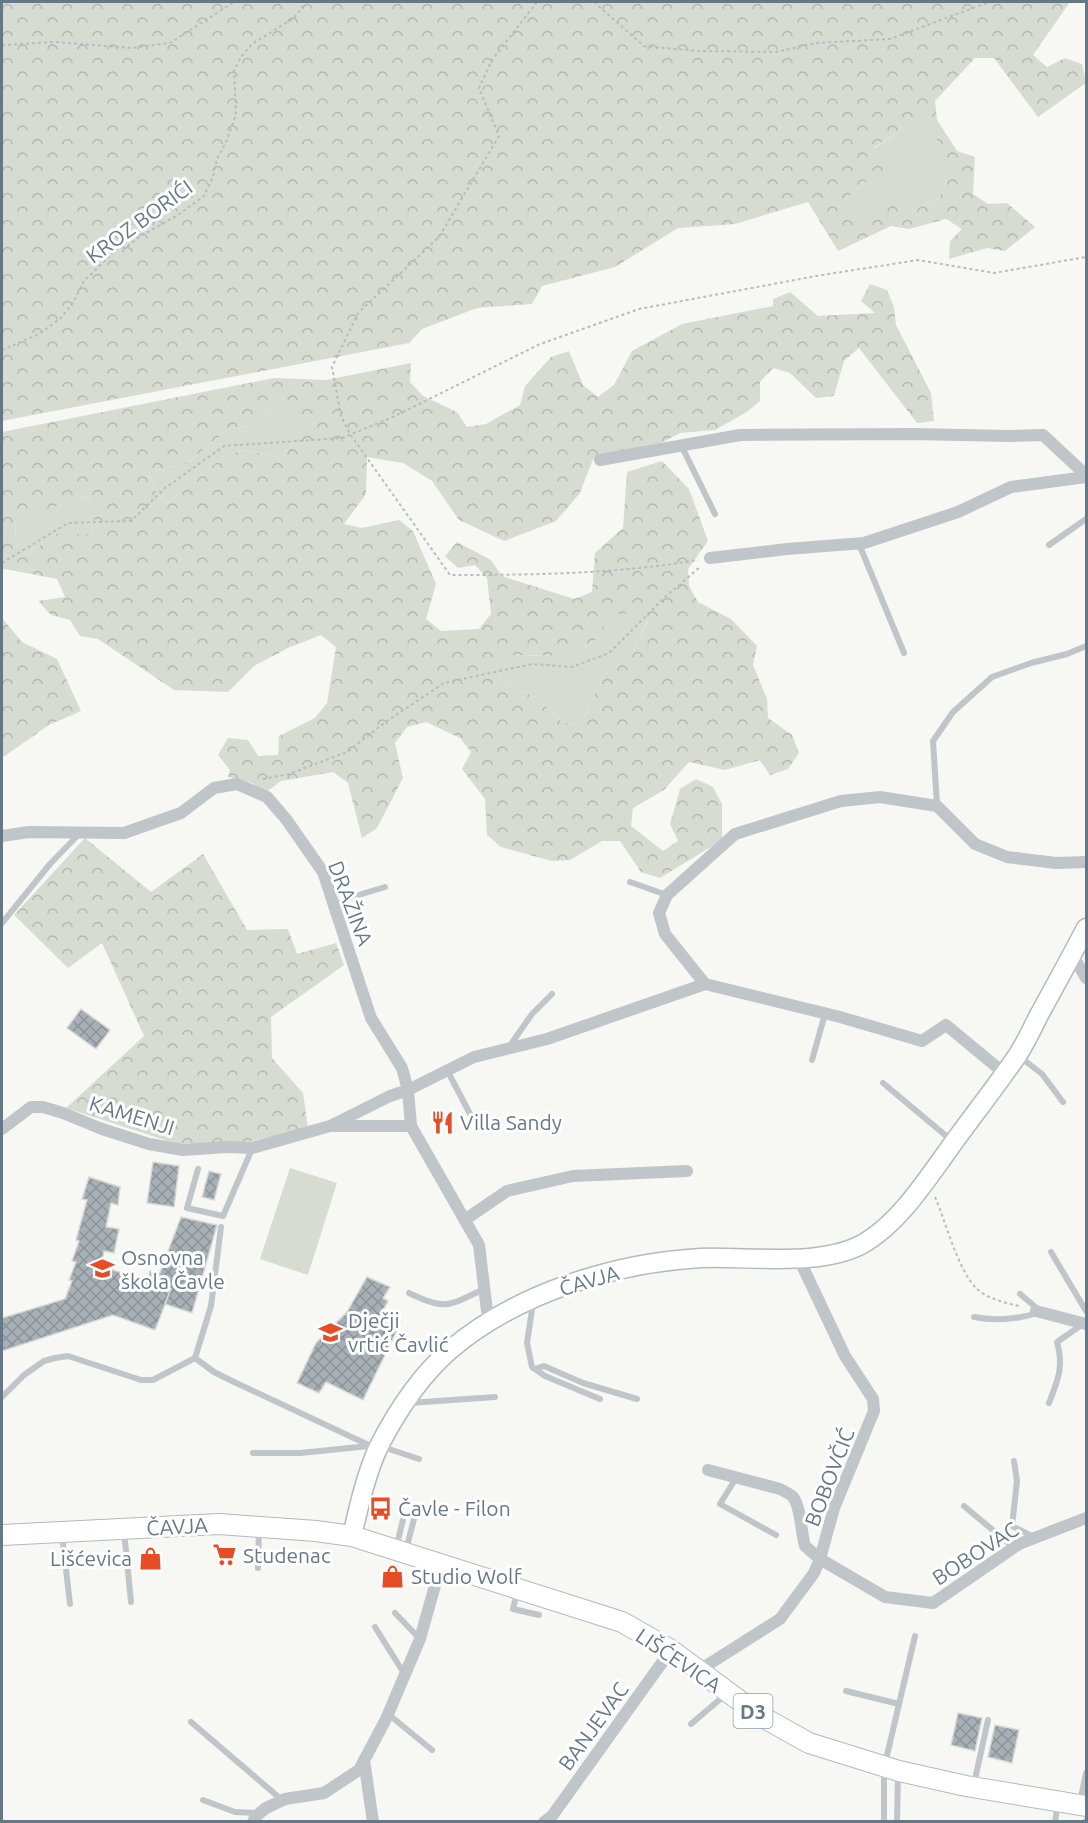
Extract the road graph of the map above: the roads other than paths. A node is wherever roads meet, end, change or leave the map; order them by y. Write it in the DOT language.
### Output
graph roads {
  1 [pos="681,445"];
  2 [pos="600,460"];
  3 [pos="1086,476"];
  4 [pos="715,514"];
  5 [pos="1086,519"];
  6 [pos="859,543"];
  7 [pos="1049,545"];
  8 [pos="710,558"];
  9 [pos="1086,646"];
  10 [pos="904,653"];
  11 [pos="937,806"];
  12 [pos="80,832"];
  13 [pos="2,836"];
  14 [pos="1086,862"];
  15 [pos="630,882"];
  16 [pos="385,887"];
  17 [pos="667,895"];
  18 [pos="334,906"];
  19 [pos="2,923"];
  20 [pos="1086,928"];
  21 [pos="1072,954"];
  22 [pos="1086,978"];
  23 [pos="705,984"];
  24 [pos="552,994"];
  25 [pos="825,1014"];
  26 [pos="508,1049"];
  27 [pos="1018,1055"];
  28 [pos="812,1060"];
  29 [pos="447,1070"];
  30 [pos="1004,1073"];
  31 [pos="883,1083"];
  32 [pos="408,1090"];
  33 [pos="1063,1102"];
  34 [pos="330,1126"];
  35 [pos="411,1126"];
  36 [pos="2,1129"];
  37 [pos="478,1129"];
  38 [pos="954,1142"];
  39 [pos="252,1148"];
  40 [pos="198,1169"];
  41 [pos="687,1171"];
  42 [pos="466,1219"];
  43 [pos="221,1227"];
  44 [pos="1051,1252"];
  45 [pos="799,1259"];
  46 [pos="485,1289"];
  47 [pos="409,1293"];
  48 [pos="1020,1294"];
  49 [pos="534,1298"];
  50 [pos="1039,1312"];
  51 [pos="974,1317"];
  52 [pos="1086,1319"];
  53 [pos="491,1321"];
  54 [pos="195,1358"];
  55 [pos="535,1369"];
  56 [pos="2,1396"];
  57 [pos="495,1397"];
  58 [pos="600,1399"];
  59 [pos="637,1399"];
  60 [pos="1049,1403"];
  61 [pos="405,1404"];
  62 [pos="376,1447"];
  63 [pos="253,1453"];
  64 [pos="419,1459"];
  65 [pos="1014,1461"];
  66 [pos="708,1470"];
  67 [pos="736,1478"];
  68 [pos="964,1506"];
  69 [pos="415,1515"];
  70 [pos="1086,1518"];
  71 [pos="403,1520"];
  72 [pos="260,1527"];
  73 [pos="123,1529"];
  74 [pos="62,1532"];
  75 [pos="2,1534"];
  76 [pos="776,1535"];
  77 [pos="352,1536"];
  78 [pos="1035,1538"];
  79 [pos="1013,1548"];
  80 [pos="400,1551"];
  81 [pos="820,1559"];
  82 [pos="441,1564"];
  83 [pos="258,1568"];
  84 [pos="518,1589"];
  85 [pos="131,1602"];
  86 [pos="70,1604"];
  87 [pos="395,1613"];
  88 [pos="539,1615"];
  89 [pos="375,1627"];
  90 [pos="915,1636"];
  91 [pos="420,1640"];
  92 [pos="671,1650"];
  93 [pos="698,1671"];
  94 [pos="405,1676"];
  95 [pos="846,1691"];
  96 [pos="728,1693"];
  97 [pos="899,1704"];
  98 [pos="388,1714"];
  99 [pos="988,1720"];
  100 [pos="191,1722"];
  101 [pos="692,1724"];
  102 [pos="432,1750"];
  103 [pos="364,1760"];
  104 [pos="891,1770"];
  105 [pos="1086,1773"];
  106 [pos="973,1787"];
  107 [pos="204,1800"];
  108 [pos="283,1800"];
  109 [pos="1058,1802"];
  110 [pos="1085,1813"];
  111 [pos="256,1817"];
  112 [pos="373,1821"];
  113 [pos="544,1821"];
  114 [pos="884,1821"];
  115 [pos="897,1821"];
  116 [pos="1055,1821"];
  1 -- 2 [label="street"];
  1 -- 3 [label="street"];
  1 -- 4 [label="lane"];
  3 -- 6 [label="street"];
  5 -- 7 [label="lane"];
  6 -- 8 [label="street"];
  6 -- 10 [label="lane"];
  9 -- 11 [label="lane"];
  11 -- 14 [label="street"];
  11 -- 17 [label="street"];
  12 -- 13 [label="street"];
  12 -- 18 [label="street, DRAŽINA"];
  12 -- 19 [label="lane"];
  15 -- 17 [label="lane"];
  16 -- 18 [label="lane"];
  17 -- 23 [label="street"];
  18 -- 32 [label="street, DRAŽINA"];
  20 -- 21 [label="main road, ČAVJA"];
  21 -- 22 [label="street"];
  21 -- 27 [label="main road, ČAVJA"];
  23 -- 25 [label="street"];
  23 -- 26 [label="street"];
  24 -- 26 [label="lane"];
  25 -- 28 [label="lane"];
  25 -- 30 [label="street"];
  26 -- 29 [label="street"];
  27 -- 30 [label="main road, ČAVJA"];
  27 -- 33 [label="lane"];
  29 -- 32 [label="street"];
  29 -- 37 [label="lane"];
  30 -- 38 [label="main road, ČAVJA"];
  31 -- 38 [label="lane"];
  32 -- 34 [label="street, KAMENJI"];
  32 -- 35 [label="street"];
  34 -- 35 [label="street, KAMENJI"];
  34 -- 39 [label="street, KAMENJI"];
  35 -- 42 [label="street"];
  36 -- 39 [label="street, KAMENJI"];
  38 -- 45 [label="main road, ČAVJA"];
  39 -- 40 [label="lane"];
  41 -- 42 [label="street"];
  42 -- 46 [label="street"];
  43 -- 54 [label="lane"];
  44 -- 52 [label="lane"];
  45 -- 49 [label="main road, ČAVJA"];
  45 -- 81 [label="street, BOBOVČIĆ"];
  46 -- 47 [label="lane"];
  46 -- 53 [label="street"];
  48 -- 50 [label="lane"];
  49 -- 53 [label="main road, ČAVJA"];
  49 -- 55 [label="lane"];
  50 -- 51 [label="lane"];
  50 -- 52 [label="street"];
  52 -- 60 [label="lane"];
  53 -- 61 [label="main road, ČAVJA"];
  54 -- 56 [label="lane"];
  54 -- 62 [label="lane"];
  55 -- 58 [label="lane"];
  55 -- 59 [label="lane"];
  57 -- 61 [label="lane"];
  61 -- 62 [label="main road, ČAVJA"];
  62 -- 63 [label="lane"];
  62 -- 64 [label="lane"];
  62 -- 77 [label="main road, ČAVJA"];
  65 -- 78 [label="lane"];
  66 -- 67 [label="street"];
  67 -- 76 [label="lane"];
  67 -- 81 [label="street"];
  68 -- 79 [label="lane"];
  69 -- 80 [label="lane"];
  70 -- 78 [label="street, BOBOVAC"];
  71 -- 80 [label="lane"];
  72 -- 73 [label="main road, ČAVJA / D3"];
  72 -- 77 [label="main road, ČAVJA / D3"];
  72 -- 83 [label="lane"];
  73 -- 74 [label="main road, ČAVJA / D3"];
  73 -- 85 [label="lane"];
  74 -- 75 [label="main road, ČAVJA / D3"];
  74 -- 86 [label="lane"];
  77 -- 80 [label="main road, ČAVJA / D3"];
  78 -- 79 [label="street, BOBOVAC"];
  79 -- 81 [label="street, BOBOVAC"];
  80 -- 82 [label="main road, ČAVJA / D3"];
  81 -- 93 [label="street, BOBOVČIĆ"];
  82 -- 84 [label="main road, LIŠĆEVICA / D3"];
  82 -- 91 [label="street"];
  84 -- 88 [label="lane"];
  84 -- 92 [label="main road, LIŠĆEVICA / D3"];
  87 -- 91 [label="lane"];
  89 -- 94 [label="lane"];
  90 -- 97 [label="lane"];
  91 -- 94 [label="street"];
  92 -- 93 [label="main road, LIŠĆEVICA / D3"];
  92 -- 113 [label="street, BANJEVAC"];
  93 -- 96 [label="main road, LIŠĆEVICA / D3"];
  94 -- 98 [label="street"];
  95 -- 97 [label="lane"];
  96 -- 101 [label="lane"];
  96 -- 104 [label="main road, LIŠĆEVICA / D3"];
  97 -- 104 [label="lane"];
  98 -- 102 [label="lane"];
  98 -- 103 [label="street"];
  99 -- 106 [label="lane"];
  100 -- 108 [label="lane"];
  103 -- 108 [label="street"];
  103 -- 112 [label="street"];
  104 -- 106 [label="main road, LIŠĆEVICA / D3"];
  104 -- 114 [label="lane"];
  104 -- 115 [label="lane"];
  105 -- 110 [label="lane"];
  106 -- 109 [label="main road, LIŠĆEVICA / D3"];
  107 -- 111 [label="lane"];
  108 -- 111 [label="street"];
  109 -- 110 [label="main road, LIŠĆEVICA / D3"];
  109 -- 116 [label="lane"];
}
